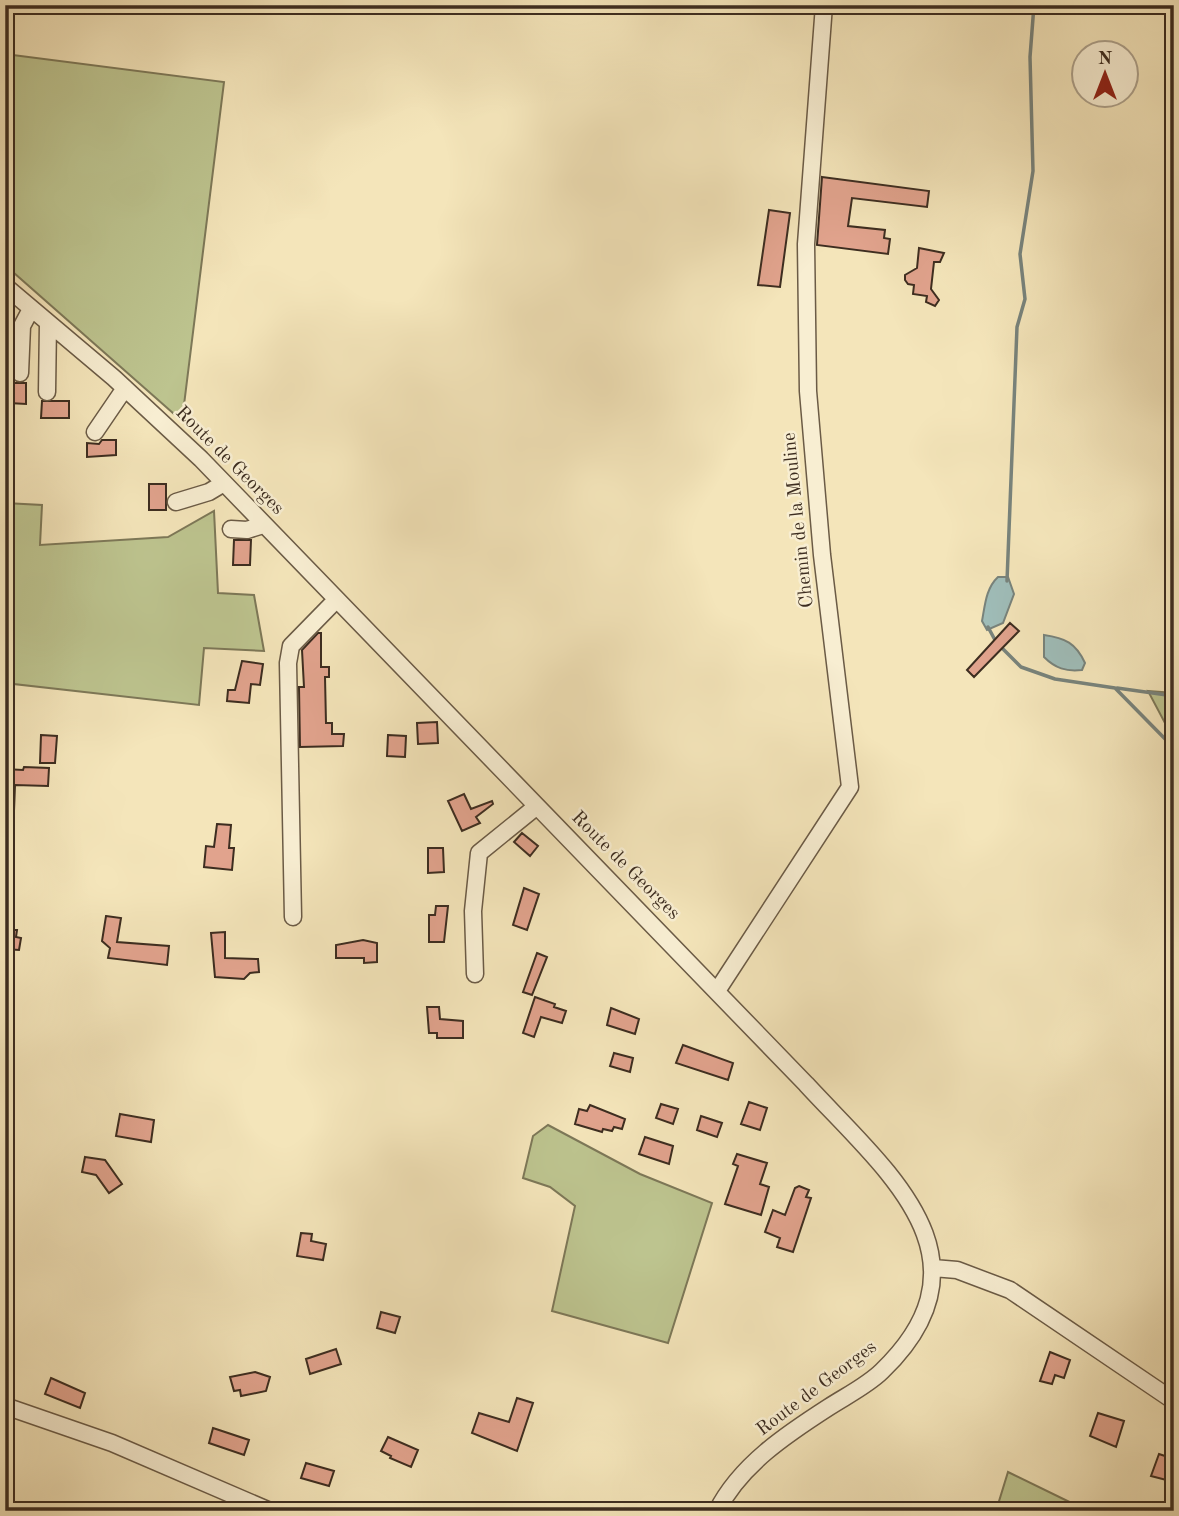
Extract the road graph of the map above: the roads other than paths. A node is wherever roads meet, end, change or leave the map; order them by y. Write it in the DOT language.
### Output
graph roads {
  1 [pos="824,5"];
  2 [pos="5,286"];
  3 [pos="31,309"];
  4 [pos="48,323"];
  5 [pos="20,373"];
  6 [pos="125,388"];
  7 [pos="47,392"];
  8 [pos="95,432"];
  9 [pos="224,483"];
  10 [pos="176,502"];
  11 [pos="263,525"];
  12 [pos="231,529"];
  13 [pos="336,600"];
  14 [pos="537,806"];
  15 [pos="293,917"];
  16 [pos="475,974"];
  17 [pos="716,991"];
  18 [pos="933,1268"];
  19 [pos="1174,1401"];
  20 [pos="5,1405"];
  21 [pos="270,1511"];
  22 [pos="717,1511"];
  1 -- 17 [label="street, Chemin de la Mouline"];
  2 -- 3 [label="street, Route de Georges"];
  3 -- 4 [label="street, Route de Georges"];
  3 -- 5 [label="street"];
  4 -- 6 [label="street, Route de Georges"];
  4 -- 7 [label="street"];
  6 -- 8 [label="street"];
  6 -- 9 [label="street, Route de Georges"];
  9 -- 10 [label="street"];
  9 -- 11 [label="street, Route de Georges"];
  11 -- 12 [label="street"];
  11 -- 13 [label="street, Route de Georges"];
  13 -- 14 [label="street, Route de Georges"];
  13 -- 15 [label="street"];
  14 -- 16 [label="street"];
  14 -- 17 [label="street, Route de Georges"];
  17 -- 18 [label="street, Route de Georges"];
  18 -- 19 [label="street"];
  18 -- 22 [label="street, Route de Georges"];
  20 -- 21 [label="street"];
}
